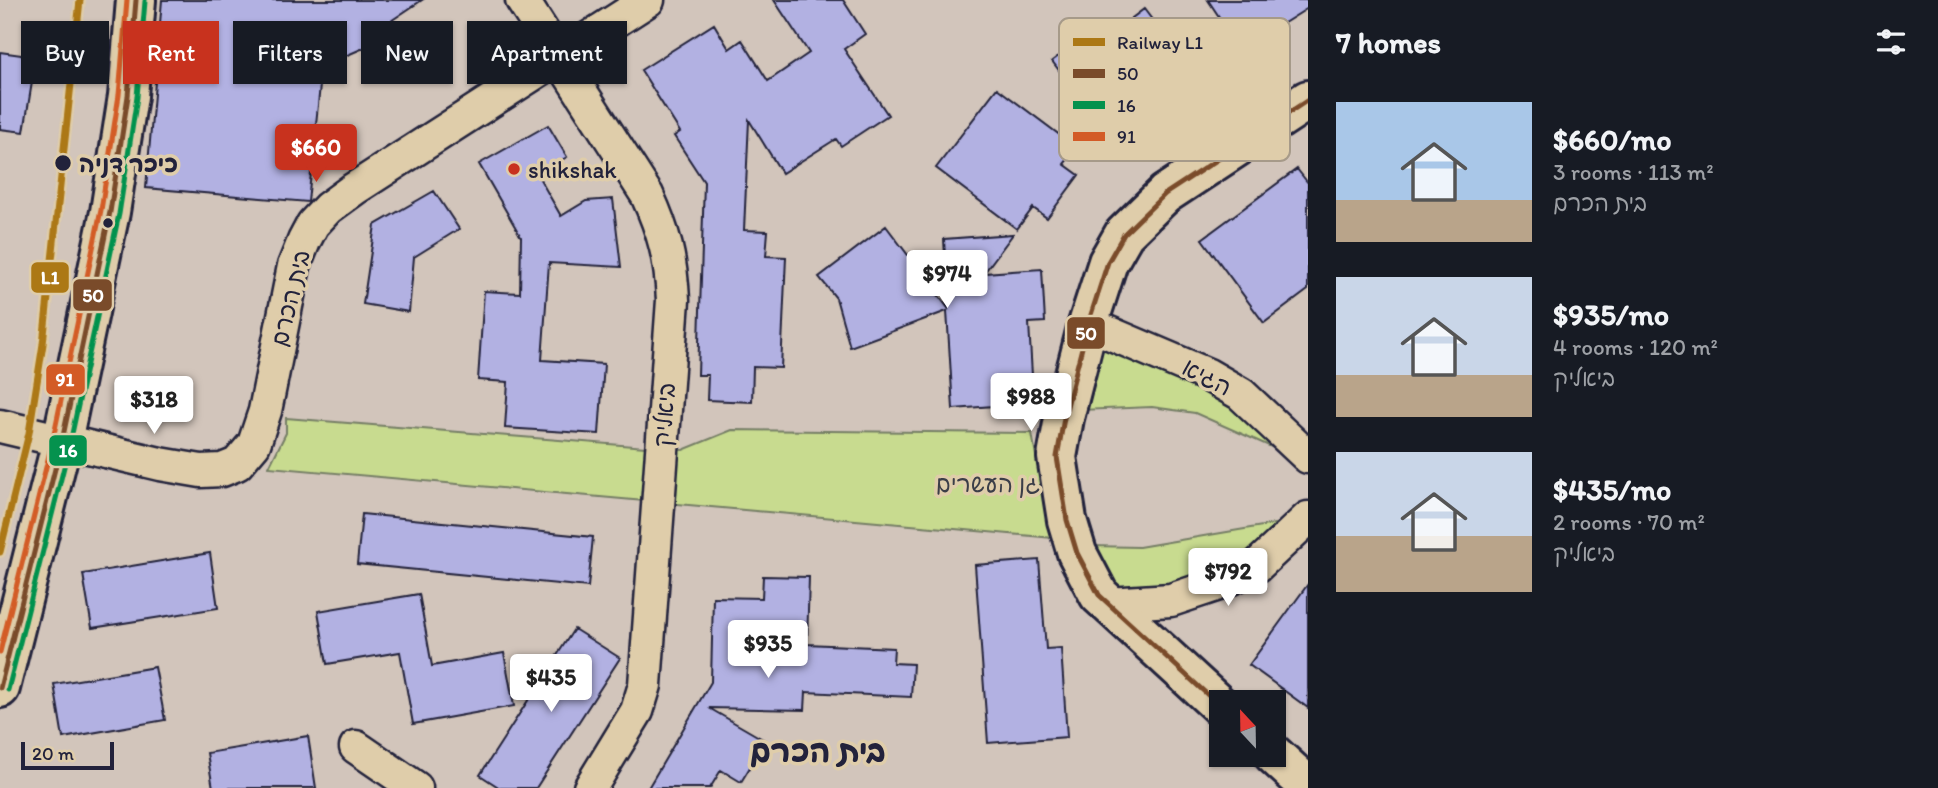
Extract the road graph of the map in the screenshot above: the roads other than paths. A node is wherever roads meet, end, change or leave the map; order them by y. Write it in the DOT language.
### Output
graph roads {
  1 [pos="136,0"];
  2 [pos="522,0"];
  3 [pos="648,0"];
  4 [pos="536,21"];
  5 [pos="615,21"];
  6 [pos="517,84"];
  7 [pos="576,84"];
  8 [pos="1308,100"];
  9 [pos="1290,112"];
  10 [pos="1215,161"];
  11 [pos="1088,324"];
  12 [pos="0,426"];
  13 [pos="62,441"];
  14 [pos="1308,457"];
  15 [pos="1308,518"];
  16 [pos="1108,604"];
  17 [pos="0,688"];
  18 [pos="1209,696"];
  19 [pos="356,747"];
  20 [pos="1286,766"];
  21 [pos="1308,786"];
  22 [pos="416,788"];
  23 [pos="590,788"];
  1 -- 13 [label="street"];
  2 -- 4 [label="street, ביאליק"];
  3 -- 5 [label="street, בית הכרם"];
  6 -- 13 [label="street, בית הכרם"];
  7 -- 23 [label="street, ביאליק"];
  8 -- 9 [label="street"];
  10 -- 11 [label="street"];
  11 -- 14 [label="street, הגיא"];
  11 -- 16 [label="street"];
  12 -- 13 [label="street, בית הכרם"];
  13 -- 17 [label="street"];
  15 -- 16 [label="street"];
  16 -- 18 [label="street"];
  19 -- 22 [label="street"];
  20 -- 21 [label="street"];
}
